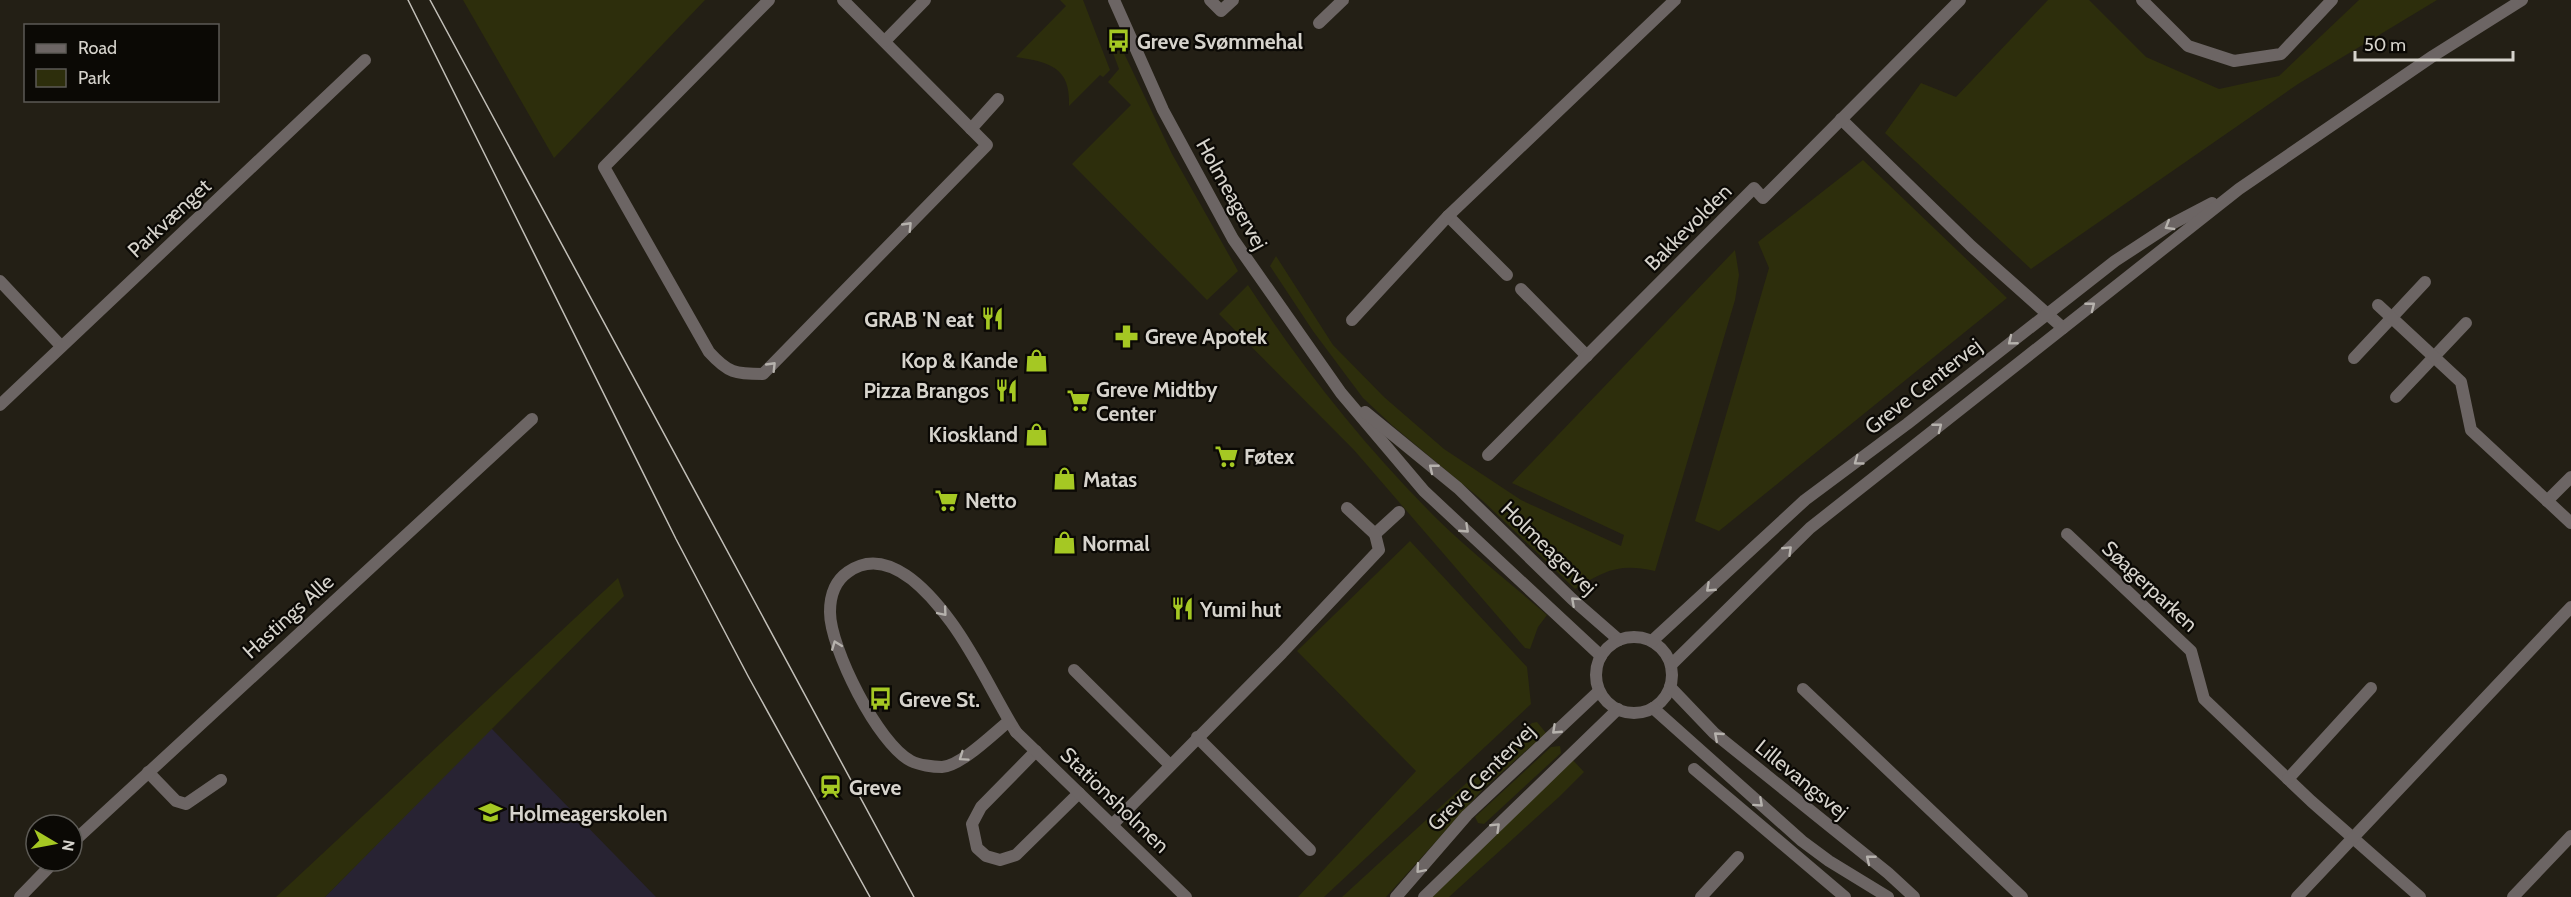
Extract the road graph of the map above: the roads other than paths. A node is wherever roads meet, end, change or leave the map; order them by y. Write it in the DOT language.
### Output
graph roads {
  1 [pos="769,0"];
  2 [pos="843,0"];
  3 [pos="925,0"];
  4 [pos="1114,0"];
  5 [pos="1210,0"];
  6 [pos="1233,0"];
  7 [pos="1343,0"];
  8 [pos="1675,0"];
  9 [pos="1960,0"];
  10 [pos="2142,0"];
  11 [pos="2332,0"];
  12 [pos="2522,0"];
  13 [pos="1319,23"];
  14 [pos="885,42"];
  15 [pos="365,60"];
  16 [pos="998,99"];
  17 [pos="1841,119"];
  18 [pos="971,129"];
  19 [pos="2239,189"];
  20 [pos="1448,216"];
  21 [pos="1507,275"];
  22 [pos="0,281"];
  23 [pos="2426,282"];
  24 [pos="1521,290"];
  25 [pos="2378,305"];
  26 [pos="2047,313"];
  27 [pos="2392,318"];
  28 [pos="1352,320"];
  29 [pos="2466,323"];
  30 [pos="2063,328"];
  31 [pos="61,346"];
  32 [pos="1587,356"];
  33 [pos="2433,357"];
  34 [pos="2354,358"];
  35 [pos="1341,393"];
  36 [pos="2396,397"];
  37 [pos="0,405"];
  38 [pos="532,419"];
  39 [pos="1488,455"];
  40 [pos="2571,477"];
  41 [pos="2547,501"];
  42 [pos="1347,508"];
  43 [pos="1399,512"];
  44 [pos="2571,523"];
  45 [pos="1375,534"];
  46 [pos="2067,534"];
  47 [pos="2571,607"];
  48 [pos="1619,640"];
  49 [pos="1652,641"];
  50 [pos="1601,656"];
  51 [pos="1671,665"];
  52 [pos="1074,670"];
  53 [pos="1670,687"];
  54 [pos="2372,688"];
  55 [pos="1803,689"];
  56 [pos="1599,691"];
  57 [pos="1653,708"];
  58 [pos="1617,709"];
  59 [pos="1013,726"];
  60 [pos="1197,737"];
  61 [pos="1036,751"];
  62 [pos="1170,765"];
  63 [pos="1694,769"];
  64 [pos="148,772"];
  65 [pos="2288,779"];
  66 [pos="221,780"];
  67 [pos="1079,793"];
  68 [pos="1112,825"];
  69 [pos="84,832"];
  70 [pos="2571,836"];
  71 [pos="2352,839"];
  72 [pos="1310,850"];
  73 [pos="1738,857"];
  74 [pos="43,873"];
  75 [pos="20,897"];
  76 [pos="1186,897"];
  77 [pos="1396,897"];
  78 [pos="1424,897"];
  79 [pos="1701,897"];
  80 [pos="1845,897"];
  81 [pos="1888,897"];
  82 [pos="1914,897"];
  83 [pos="2022,897"];
  84 [pos="2297,897"];
  85 [pos="2420,897"];
  86 [pos="2513,897"];
  1 -- 18 [label="street, one-way"];
  2 -- 14 [label="street"];
  3 -- 14 [label="street"];
  4 -- 35 [label="street, Holmeagervej"];
  5 -- 6 [label="street"];
  7 -- 13 [label="street"];
  8 -- 20 [label="street"];
  9 -- 17 [label="street, Bakkevolden"];
  10 -- 11 [label="street"];
  12 -- 19 [label="street, Greve Centervej"];
  14 -- 18 [label="street"];
  15 -- 31 [label="street, Parkvænget"];
  16 -- 18 [label="street"];
  17 -- 26 [label="street"];
  17 -- 32 [label="street, Bakkevolden"];
  19 -- 26 [label="street, Greve Centervej, one-way"];
  30 -- 19 [label="street, Greve Centervej, one-way"];
  20 -- 21 [label="street"];
  20 -- 28 [label="street"];
  22 -- 31 [label="street"];
  23 -- 27 [label="street"];
  24 -- 32 [label="street"];
  25 -- 27 [label="street"];
  26 -- 30 [label="street"];
  26 -- 49 [label="street, Greve Centervej, one-way"];
  27 -- 33 [label="street"];
  27 -- 34 [label="street"];
  29 -- 33 [label="street"];
  51 -- 30 [label="street, Greve Centervej, one-way"];
  31 -- 37 [label="street, Parkvænget"];
  32 -- 39 [label="street, Bakkevolden"];
  33 -- 36 [label="street"];
  33 -- 41 [label="street"];
  48 -- 35 [label="street, Holmeagervej, one-way"];
  35 -- 50 [label="street, Holmeagervej, one-way"];
  38 -- 64 [label="street, Hastings Alle"];
  40 -- 41 [label="street"];
  41 -- 44 [label="street"];
  42 -- 45 [label="street"];
  43 -- 45 [label="street"];
  45 -- 60 [label="street"];
  46 -- 65 [label="street, Søagerparken"];
  47 -- 71 [label="street"];
  48 -- 49 [label="street"];
  48 -- 50 [label="street"];
  49 -- 51 [label="street"];
  50 -- 56 [label="street"];
  51 -- 53 [label="street"];
  52 -- 62 [label="street"];
  53 -- 57 [label="street"];
  82 -- 53 [label="street, Lillevangsvej, one-way"];
  54 -- 65 [label="street"];
  55 -- 83 [label="street"];
  56 -- 58 [label="street"];
  56 -- 77 [label="street, Greve Centervej, one-way"];
  57 -- 58 [label="street"];
  57 -- 81 [label="street, Lillevangsvej, one-way"];
  78 -- 58 [label="street, one-way"];
  59 -- 59 [label="street, Stationsholmen, one-way"];
  59 -- 61 [label="street, Stationsholmen"];
  60 -- 62 [label="street"];
  60 -- 72 [label="street"];
  61 -- 67 [label="street, Stationsholmen"];
  61 -- 67 [label="street"];
  62 -- 68 [label="street"];
  63 -- 80 [label="street"];
  64 -- 66 [label="street"];
  64 -- 69 [label="street, Hastings Alle"];
  65 -- 71 [label="street, Søagerparken"];
  67 -- 68 [label="street, Stationsholmen"];
  68 -- 76 [label="street, Stationsholmen"];
  70 -- 86 [label="street"];
  71 -- 84 [label="street"];
  71 -- 85 [label="street, Søagerparken"];
  73 -- 79 [label="street"];
  74 -- 75 [label="street"];
}
